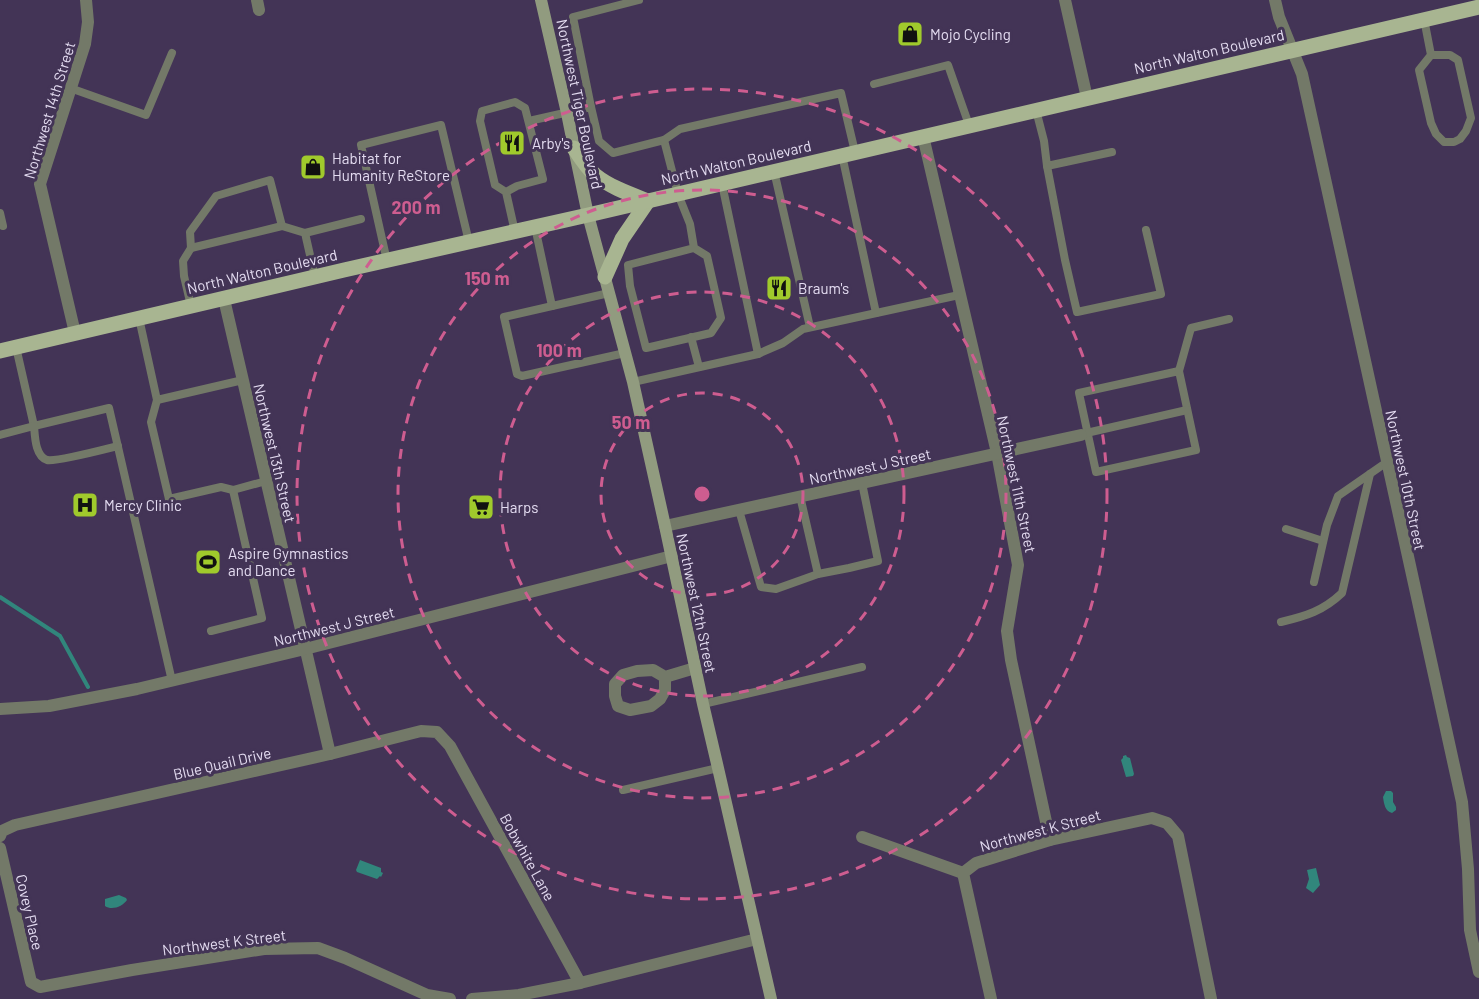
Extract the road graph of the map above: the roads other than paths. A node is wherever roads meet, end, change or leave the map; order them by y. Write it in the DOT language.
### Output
graph roads {
  1 [pos="86,0"];
  2 [pos="541,0"];
  3 [pos="639,0"];
  4 [pos="1065,0"];
  5 [pos="1275,0"];
  6 [pos="1455,6"];
  7 [pos="1479,7"];
  8 [pos="1424,19"];
  9 [pos="1292,50"];
  10 [pos="172,53"];
  11 [pos="1431,55"];
  12 [pos="874,84"];
  13 [pos="70,88"];
  14 [pos="1087,98"];
  15 [pos="591,107"];
  16 [pos="1036,110"];
  17 [pos="567,113"];
  18 [pos="529,121"];
  19 [pos="969,125"];
  20 [pos="923,136"];
  21 [pos="664,140"];
  22 [pos="573,148"];
  23 [pos="1112,152"];
  24 [pos="849,154"];
  25 [pos="1047,166"];
  26 [pos="774,171"];
  27 [pos="722,184"];
  28 [pos="506,192"];
  29 [pos="678,194"];
  30 [pos="648,201"];
  31 [pos="0,213"];
  32 [pos="588,215"];
  33 [pos="361,219"];
  34 [pos="3,226"];
  35 [pos="282,226"];
  36 [pos="535,227"];
  37 [pos="1146,230"];
  38 [pos="515,232"];
  39 [pos="305,233"];
  40 [pos="468,242"];
  41 [pos="190,248"];
  42 [pos="694,248"];
  43 [pos="387,261"];
  44 [pos="315,277"];
  45 [pos="605,277"];
  46 [pos="609,293"];
  47 [pos="960,295"];
  48 [pos="224,299"];
  49 [pos="191,306"];
  50 [pos="552,306"];
  51 [pos="876,313"];
  52 [pos="139,318"];
  53 [pos="1229,319"];
  54 [pos="810,327"];
  55 [pos="75,333"];
  56 [pos="691,337"];
  57 [pos="16,347"];
  58 [pos="0,351"];
  59 [pos="625,353"];
  60 [pos="758,354"];
  61 [pos="699,367"];
  62 [pos="1179,370"];
  63 [pos="243,380"];
  64 [pos="633,382"];
  65 [pos="157,400"];
  66 [pos="1187,410"];
  67 [pos="34,426"];
  68 [pos="1084,434"];
  69 [pos="0,435"];
  70 [pos="118,446"];
  71 [pos="997,453"];
  72 [pos="1387,462"];
  73 [pos="1370,474"];
  74 [pos="266,481"];
  75 [pos="861,483"];
  76 [pos="233,490"];
  77 [pos="801,496"];
  78 [pos="739,510"];
  79 [pos="665,526"];
  80 [pos="1286,529"];
  81 [pos="1323,541"];
  82 [pos="672,556"];
  83 [pos="818,574"];
  84 [pos="1314,582"];
  85 [pos="1281,622"];
  86 [pos="211,631"];
  87 [pos="306,649"];
  88 [pos="862,667"];
  89 [pos="695,668"];
  90 [pos="665,677"];
  91 [pos="172,681"];
  92 [pos="703,704"];
  93 [pos="0,709"];
  94 [pos="450,746"];
  95 [pos="330,754"];
  96 [pos="718,768"];
  97 [pos="623,790"];
  98 [pos="0,836"];
  99 [pos="862,837"];
  100 [pos="1050,840"];
  101 [pos="0,848"];
  102 [pos="1473,869"];
  103 [pos="963,873"];
  104 [pos="757,939"];
  105 [pos="1479,972"];
  106 [pos="31,982"];
  107 [pos="580,983"];
  108 [pos="450,999"];
  109 [pos="472,999"];
  110 [pos="771,999"];
  111 [pos="991,999"];
  112 [pos="1211,999"];
  1 -- 13 [label="street, Northwest 14th Street"];
  2 -- 17 [label="street, Northwest Tiger Boulevard"];
  3 -- 15 [label="lane"];
  4 -- 14 [label="street"];
  5 -- 9 [label="street, Northwest 10th Street"];
  6 -- 7 [label="main road, North Walton Boulevard"];
  6 -- 8 [label="main road, North Walton Boulevard"];
  8 -- 9 [label="main road, North Walton Boulevard"];
  8 -- 11 [label="lane"];
  9 -- 14 [label="main road, North Walton Boulevard"];
  9 -- 72 [label="street, Northwest 10th Street"];
  10 -- 13 [label="lane"];
  11 -- 11 [label="lane"];
  12 -- 19 [label="lane"];
  13 -- 55 [label="street, Northwest 14th Street"];
  14 -- 16 [label="main road, North Walton Boulevard"];
  15 -- 17 [label="lane"];
  15 -- 21 [label="lane"];
  16 -- 19 [label="main road, North Walton Boulevard"];
  16 -- 25 [label="lane"];
  17 -- 18 [label="lane"];
  17 -- 22 [label="street, Northwest Tiger Boulevard"];
  18 -- 28 [label="lane"];
  18 -- 28 [label="lane"];
  19 -- 20 [label="main road, North Walton Boulevard"];
  20 -- 24 [label="main road, North Walton Boulevard"];
  20 -- 47 [label="street, Northwest 11th Street"];
  21 -- 24 [label="lane"];
  21 -- 29 [label="lane"];
  22 -- 30 [label="main road"];
  22 -- 32 [label="street, Northwest Tiger Boulevard"];
  23 -- 25 [label="lane"];
  24 -- 26 [label="main road, North Walton Boulevard"];
  24 -- 51 [label="lane"];
  25 -- 37 [label="lane"];
  26 -- 27 [label="main road, North Walton Boulevard"];
  26 -- 54 [label="lane"];
  27 -- 29 [label="main road, North Walton Boulevard"];
  27 -- 60 [label="lane"];
  28 -- 38 [label="lane"];
  29 -- 30 [label="main road, North Walton Boulevard"];
  29 -- 42 [label="lane"];
  30 -- 32 [label="main road, North Walton Boulevard"];
  30 -- 45 [label="main road"];
  31 -- 34 [label="lane"];
  32 -- 36 [label="main road, North Walton Boulevard"];
  32 -- 45 [label="street, Northwest 12th Street"];
  33 -- 39 [label="lane"];
  35 -- 39 [label="lane"];
  35 -- 41 [label="lane"];
  35 -- 41 [label="lane"];
  36 -- 38 [label="main road, North Walton Boulevard"];
  36 -- 50 [label="lane"];
  38 -- 40 [label="main road, North Walton Boulevard"];
  39 -- 44 [label="lane"];
  40 -- 43 [label="main road, North Walton Boulevard"];
  40 -- 43 [label="lane"];
  41 -- 49 [label="lane"];
  42 -- 56 [label="lane"];
  42 -- 56 [label="lane"];
  43 -- 44 [label="main road, North Walton Boulevard"];
  44 -- 48 [label="main road, North Walton Boulevard"];
  45 -- 46 [label="street, Northwest 12th Street"];
  46 -- 50 [label="lane"];
  46 -- 59 [label="street, Northwest 12th Street"];
  47 -- 51 [label="lane"];
  47 -- 71 [label="street, Northwest 11th Street"];
  48 -- 49 [label="main road, North Walton Boulevard"];
  48 -- 63 [label="street, Northwest 13th Street"];
  49 -- 52 [label="main road, North Walton Boulevard"];
  50 -- 59 [label="lane"];
  51 -- 54 [label="lane"];
  52 -- 55 [label="main road, North Walton Boulevard"];
  52 -- 65 [label="lane"];
  53 -- 62 [label="lane"];
  54 -- 60 [label="lane"];
  55 -- 57 [label="main road, North Walton Boulevard"];
  56 -- 61 [label="lane"];
  57 -- 58 [label="main road, North Walton Boulevard"];
  57 -- 67 [label="lane"];
  59 -- 64 [label="street, Northwest 12th Street"];
  60 -- 61 [label="lane"];
  61 -- 64 [label="lane"];
  62 -- 66 [label="lane"];
  62 -- 68 [label="lane"];
  63 -- 65 [label="lane"];
  63 -- 74 [label="street, Northwest 13th Street"];
  64 -- 79 [label="street, Northwest 12th Street"];
  65 -- 76 [label="lane"];
  66 -- 68 [label="lane"];
  66 -- 68 [label="lane"];
  67 -- 69 [label="lane"];
  67 -- 70 [label="lane"];
  67 -- 70 [label="lane"];
  68 -- 71 [label="street, Northwest J Street"];
  70 -- 91 [label="lane"];
  71 -- 75 [label="street, Northwest J Street"];
  71 -- 100 [label="street, Northwest 11th Street"];
  72 -- 73 [label="lane"];
  72 -- 102 [label="street, Northwest 10th Street"];
  73 -- 81 [label="lane"];
  73 -- 85 [label="lane"];
  74 -- 76 [label="lane"];
  74 -- 87 [label="street, Northwest 13th Street"];
  75 -- 77 [label="street, Northwest J Street"];
  75 -- 83 [label="lane"];
  76 -- 86 [label="lane"];
  77 -- 78 [label="street, Northwest J Street"];
  77 -- 83 [label="lane"];
  78 -- 79 [label="street, Northwest J Street"];
  78 -- 83 [label="lane"];
  79 -- 82 [label="street, Northwest 12th Street"];
  80 -- 81 [label="lane"];
  81 -- 84 [label="lane"];
  82 -- 87 [label="street, Northwest J Street"];
  82 -- 89 [label="street, Northwest 12th Street"];
  87 -- 91 [label="street, Northwest J Street"];
  87 -- 95 [label="street, Northwest 13th Street"];
  88 -- 92 [label="lane"];
  89 -- 90 [label="street"];
  89 -- 92 [label="street, Northwest 12th Street"];
  91 -- 93 [label="street, Northwest J Street"];
  92 -- 96 [label="street, Northwest 12th Street"];
  94 -- 95 [label="street, Blue Quail Drive"];
  94 -- 107 [label="street, Bobwhite Lane"];
  95 -- 98 [label="street, Blue Quail Drive"];
  96 -- 97 [label="lane"];
  96 -- 104 [label="street, Northwest 12th Street"];
  99 -- 103 [label="street"];
  100 -- 103 [label="street, Northwest K Street"];
  100 -- 112 [label="street, Northwest K Street"];
  101 -- 106 [label="street, Covey Place"];
  102 -- 105 [label="street, Northwest 10th Street"];
  103 -- 111 [label="street"];
  104 -- 107 [label="street"];
  104 -- 110 [label="street, Northwest 12th Street"];
  106 -- 108 [label="street, Northwest K Street"];
  107 -- 109 [label="street"];
}
